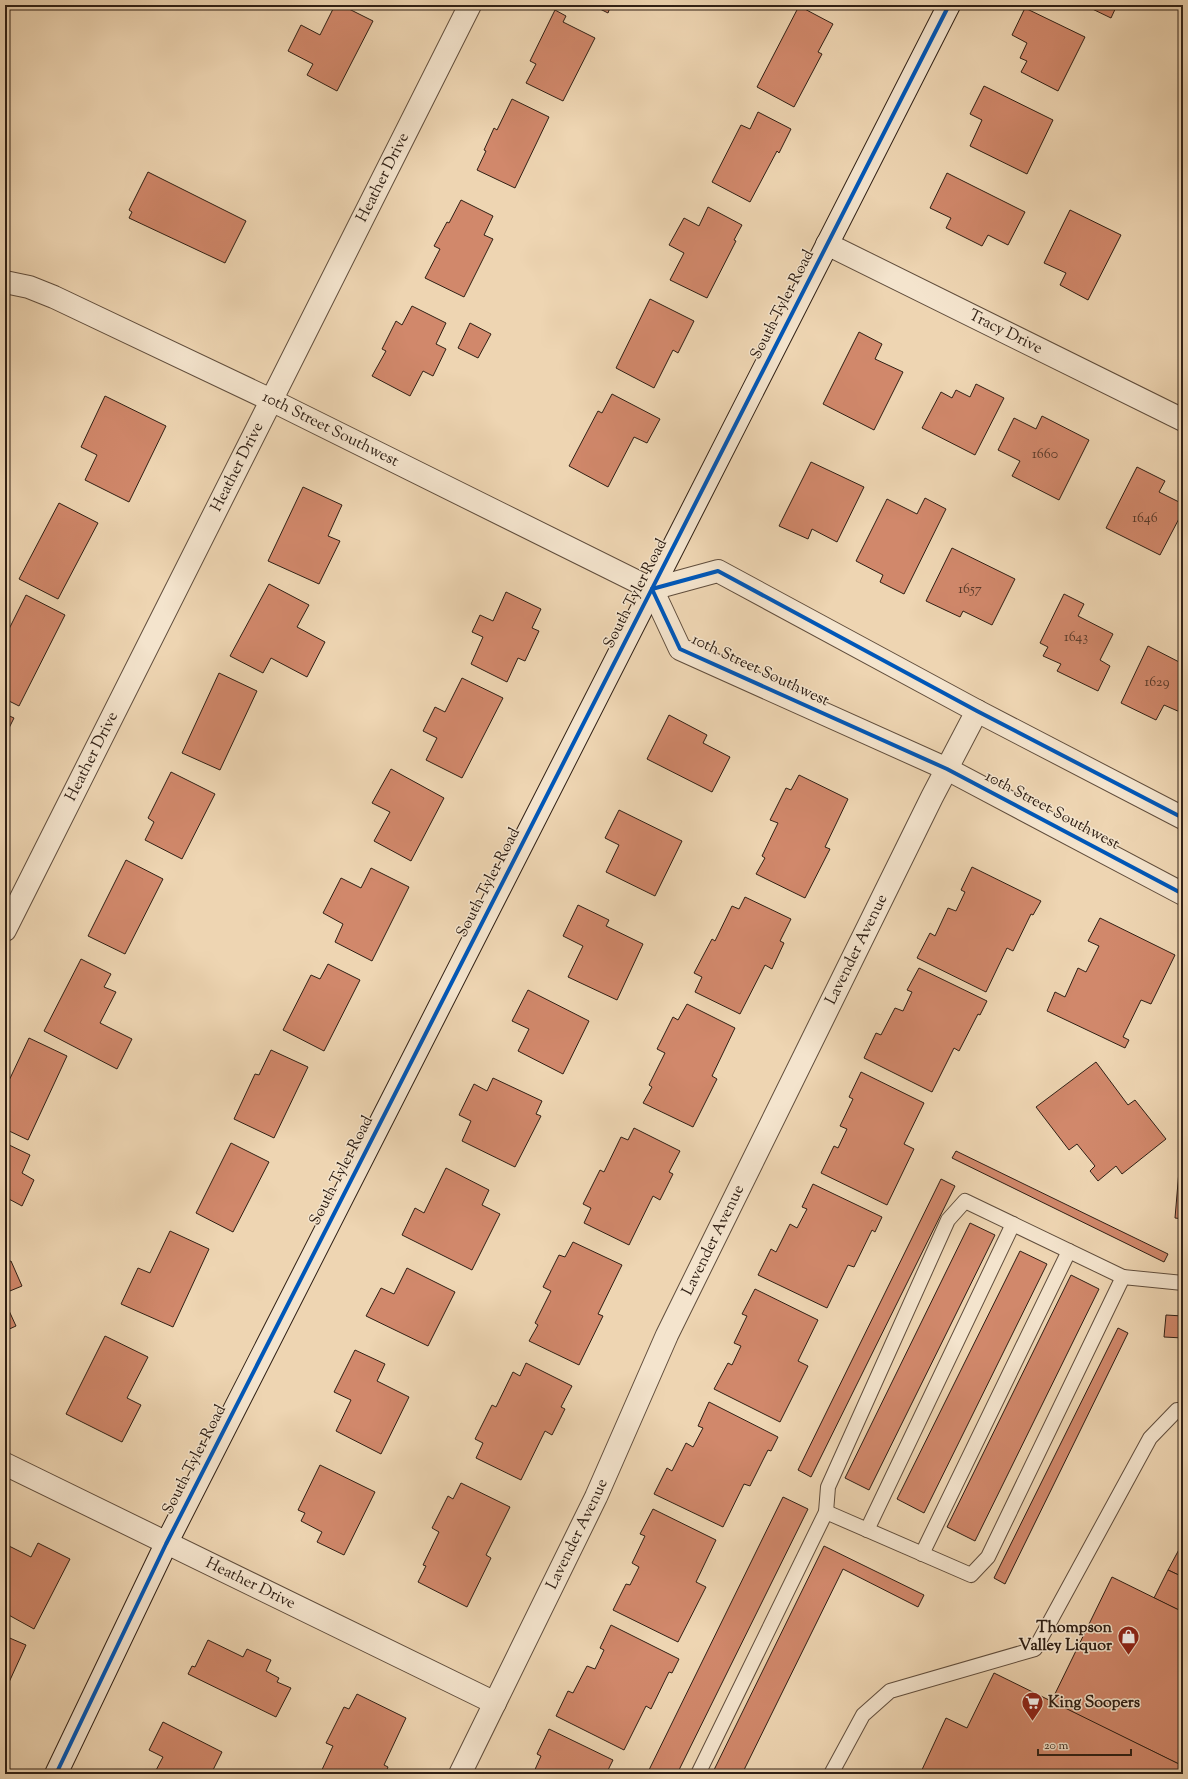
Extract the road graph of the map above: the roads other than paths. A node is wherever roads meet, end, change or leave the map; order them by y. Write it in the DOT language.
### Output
graph roads {
  1 [pos="470,5"];
  2 [pos="949,5"];
  3 [pos="827,244"];
  4 [pos="5,282"];
  5 [pos="271,400"];
  6 [pos="1183,420"];
  7 [pos="652,589"];
  8 [pos="978,711"];
  9 [pos="947,770"];
  10 [pos="1183,818"];
  11 [pos="1183,894"];
  12 [pos="5,930"];
  13 [pos="1013,1224"];
  14 [pos="1068,1251"];
  15 [pos="1123,1277"];
  16 [pos="1183,1283"];
  17 [pos="1183,1410"];
  18 [pos="5,1464"];
  19 [pos="826,1512"];
  20 [pos="867,1530"];
  21 [pos="166,1544"];
  22 [pos="922,1554"];
  23 [pos="495,1704"];
  24 [pos="56,1774"];
  25 [pos="460,1774"];
  26 [pos="698,1774"];
  27 [pos="831,1774"];
  1 -- 5 [label="street, Heather Drive"];
  2 -- 3 [label="street, South Tyler Road"];
  3 -- 6 [label="street, Tracy Drive"];
  3 -- 7 [label="street, South Tyler Road"];
  4 -- 5 [label="street, 10th Street Southwest"];
  5 -- 7 [label="street, 10th Street Southwest"];
  5 -- 12 [label="street, Heather Drive"];
  7 -- 8 [label="street"];
  7 -- 9 [label="street, 10th Street Southwest"];
  7 -- 21 [label="street, South Tyler Road"];
  8 -- 9 [label="street, Lavender Avenue"];
  8 -- 10 [label="street"];
  9 -- 11 [label="street, 10th Street Southwest"];
  9 -- 23 [label="street, Lavender Avenue"];
  13 -- 14 [label="lane"];
  13 -- 19 [label="lane"];
  13 -- 20 [label="lane"];
  14 -- 15 [label="lane"];
  14 -- 22 [label="lane"];
  15 -- 16 [label="lane"];
  15 -- 22 [label="lane"];
  17 -- 27 [label="lane"];
  18 -- 21 [label="street, Heather Drive"];
  19 -- 20 [label="lane"];
  19 -- 26 [label="lane"];
  20 -- 22 [label="lane"];
  21 -- 23 [label="street, Heather Drive"];
  21 -- 24 [label="street, South Tyler Road"];
  23 -- 25 [label="street, Lavender Avenue"];
}
